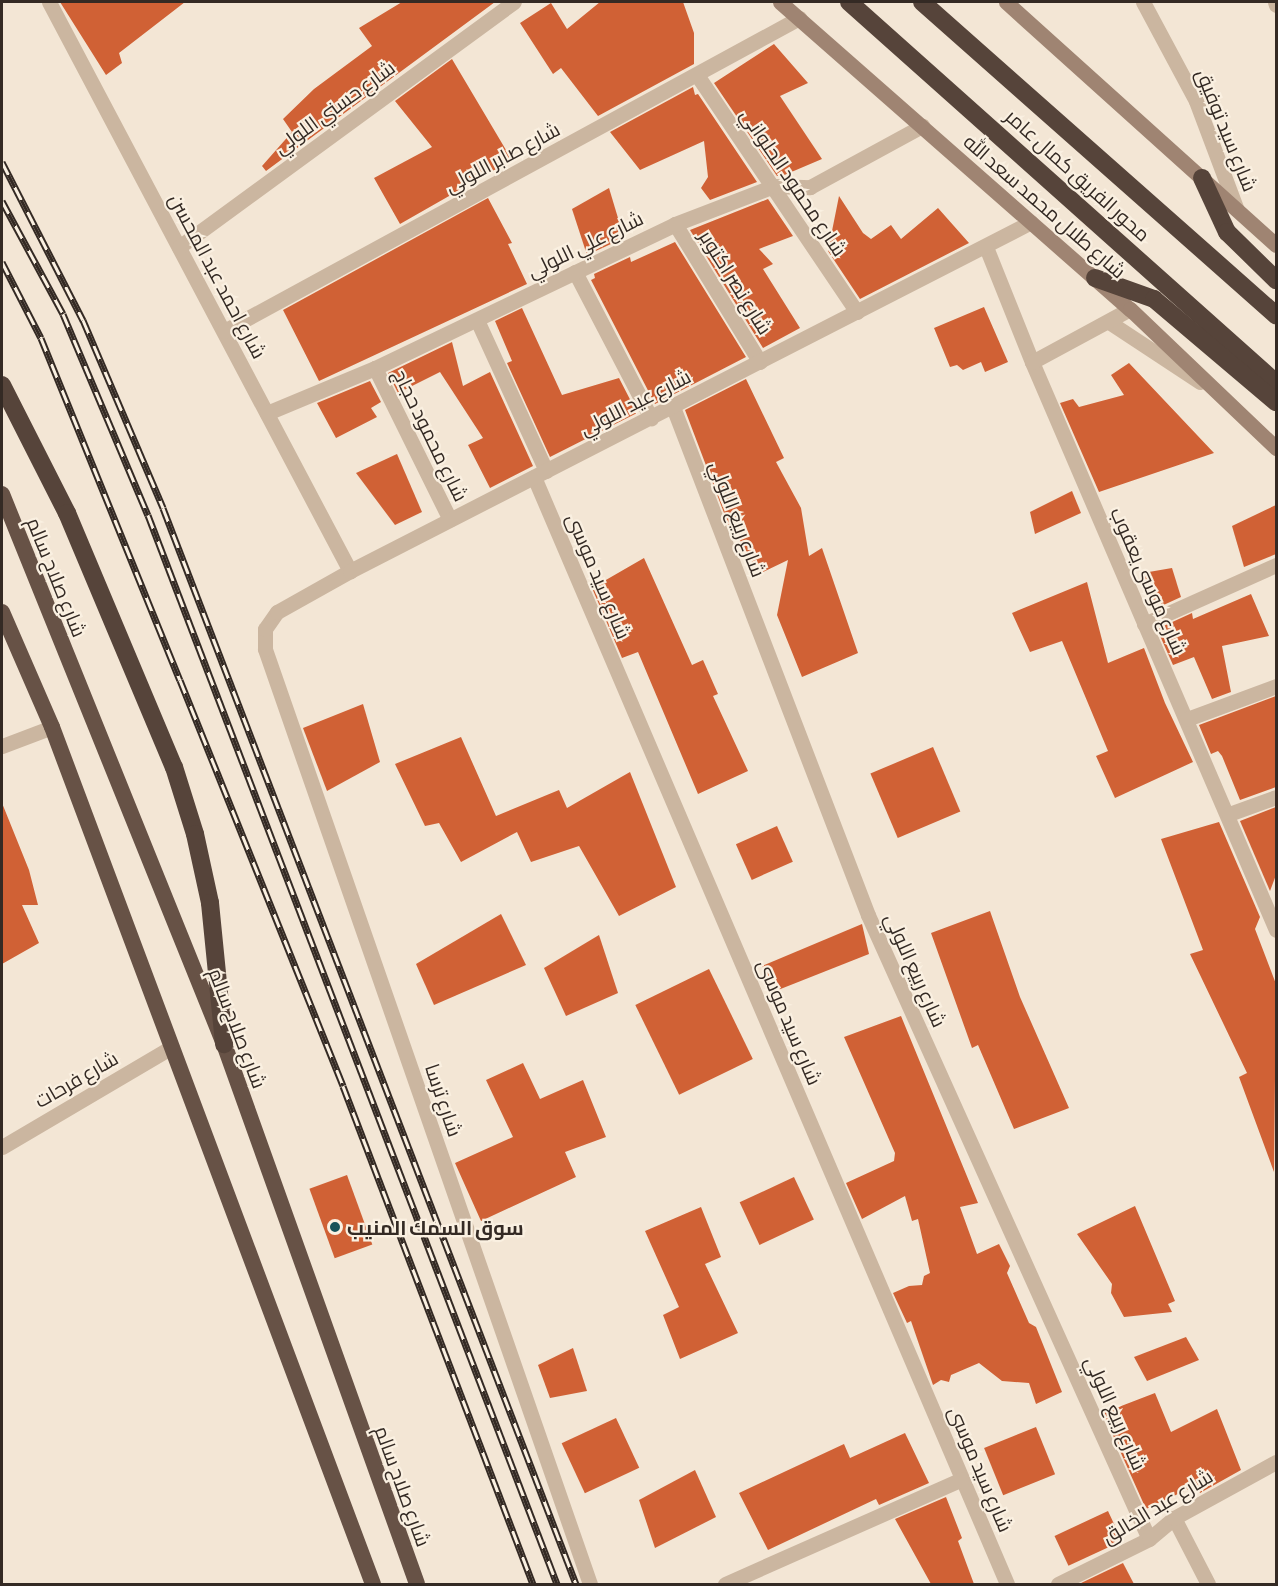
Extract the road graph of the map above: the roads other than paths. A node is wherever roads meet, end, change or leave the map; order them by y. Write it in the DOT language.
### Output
graph roads {
  1 [pos="49,2"];
  2 [pos="513,2"];
  3 [pos="780,2"];
  4 [pos="849,2"];
  5 [pos="922,2"];
  6 [pos="1006,2"];
  7 [pos="1143,2"];
  8 [pos="799,18"];
  9 [pos="697,75"];
  10 [pos="922,126"];
  11 [pos="1202,178"];
  12 [pos="772,187"];
  13 [pos="1237,210"];
  14 [pos="1031,222"];
  15 [pos="675,224"];
  16 [pos="1276,245"];
  17 [pos="179,247"];
  18 [pos="986,247"];
  19 [pos="575,272"];
  20 [pos="1095,278"];
  21 [pos="1276,280"];
  22 [pos="1130,309"];
  23 [pos="857,312"];
  24 [pos="1276,315"];
  25 [pos="477,320"];
  26 [pos="1109,322"];
  27 [pos="224,331"];
  28 [pos="760,362"];
  29 [pos="1032,362"];
  30 [pos="375,368"];
  31 [pos="1276,383"];
  32 [pos="2,385"];
  33 [pos="1213,390"];
  34 [pos="1276,402"];
  35 [pos="672,407"];
  36 [pos="267,413"];
  37 [pos="651,418"];
  38 [pos="1276,448"];
  39 [pos="540,474"];
  40 [pos="2,494"];
  41 [pos="450,520"];
  42 [pos="1276,565"];
  43 [pos="351,571"];
  44 [pos="2,612"];
  45 [pos="1144,624"];
  46 [pos="265,629"];
  47 [pos="1276,686"];
  48 [pos="1187,719"];
  49 [pos="52,727"];
  50 [pos="2,746"];
  51 [pos="1276,797"];
  52 [pos="1229,814"];
  53 [pos="1276,930"];
  54 [pos="224,1044"];
  55 [pos="172,1047"];
  56 [pos="2,1147"];
  57 [pos="1276,1462"];
  58 [pos="962,1479"];
  59 [pos="1174,1518"];
  60 [pos="1149,1539"];
  61 [pos="1079,1580"];
  62 [pos="373,1584"];
  63 [pos="417,1584"];
  64 [pos="590,1584"];
  65 [pos="725,1584"];
  66 [pos="1006,1584"];
  67 [pos="1058,1584"];
  68 [pos="1208,1584"];
  1 -- 17 [label="street, شارع احمد عبد المحسن"];
  2 -- 17 [label="street, شارع حسني اللولي"];
  3 -- 8 [label="main road, شارع طلال محمد سعد الله"];
  4 -- 31 [label="highway, محور الفريق كمال عامر"];
  5 -- 24 [label="highway, محور الفريق كمال عامر"];
  6 -- 11 [label="main road"];
  7 -- 13 [label="street, شارع سيد توفيق"];
  8 -- 9 [label="street, شارع صابر اللولي"];
  8 -- 10 [label="main road, شارع طلال محمد سعد الله"];
  9 -- 12 [label="street, شارع محمود الحلواني"];
  9 -- 27 [label="street, شارع صابر اللولي"];
  10 -- 12 [label="street, شارع علي اللولي"];
  10 -- 14 [label="main road, شارع طلال محمد سعد الله"];
  11 -- 13 [label="main road"];
  11 -- 21 [label="highway"];
  12 -- 15 [label="street, شارع علي اللولي"];
  12 -- 23 [label="street, شارع محمود الحلواني"];
  13 -- 16 [label="main road"];
  14 -- 18 [label="street, شارع عيد اللولي"];
  14 -- 20 [label="main road, شارع طلال محمد سعد الله"];
  15 -- 19 [label="street, شارع علي اللولي"];
  15 -- 28 [label="street, شارع نصر اكتوبر"];
  17 -- 27 [label="street, شارع احمد عبد المحسن"];
  18 -- 23 [label="street, شارع عيد اللولي"];
  18 -- 29 [label="street, شارع موسى يعقوب"];
  19 -- 25 [label="street, شارع علي اللولي"];
  19 -- 37 [label="street"];
  20 -- 22 [label="main road, شارع طلال محمد سعد الله"];
  20 -- 34 [label="highway"];
  22 -- 26 [label="street"];
  22 -- 33 [label="main road, شارع طلال محمد سعد الله"];
  23 -- 28 [label="street, شارع عيد اللولي"];
  25 -- 30 [label="street, شارع علي اللولي"];
  25 -- 39 [label="street, شارع سيد موسى"];
  26 -- 29 [label="street"];
  26 -- 33 [label="street"];
  27 -- 36 [label="street, شارع احمد عبد المحسن"];
  28 -- 35 [label="street, شارع عيد اللولي"];
  29 -- 45 [label="street, شارع موسى يعقوب"];
  30 -- 36 [label="street, شارع علي اللولي"];
  30 -- 41 [label="street, شارع محمود حجاج"];
  32 -- 54 [label="highway"];
  33 -- 38 [label="main road, شارع طلال محمد سعد الله"];
  35 -- 37 [label="street, شارع عيد اللولي"];
  35 -- 60 [label="street, شارع ربيع اللولي"];
  36 -- 43 [label="street, شارع احمد عبد المحسن"];
  37 -- 39 [label="street, شارع عيد اللولي"];
  39 -- 41 [label="street, شارع عيد اللولي"];
  39 -- 58 [label="street, شارع سيد موسى"];
  40 -- 54 [label="highway, شارع صلاح سالم"];
  41 -- 43 [label="street, شارع عيد اللولي"];
  42 -- 45 [label="street"];
  43 -- 46 [label="street, شارع عيد اللولي"];
  44 -- 49 [label="highway"];
  45 -- 48 [label="street, شارع موسى يعقوب"];
  46 -- 64 [label="street, شارع ترسا"];
  47 -- 48 [label="street"];
  48 -- 52 [label="street, شارع موسى يعقوب"];
  49 -- 50 [label="street"];
  49 -- 55 [label="highway"];
  51 -- 52 [label="street"];
  52 -- 53 [label="street, شارع موسى يعقوب"];
  54 -- 63 [label="highway, شارع صلاح سالم"];
  55 -- 56 [label="street, شارع فرحات"];
  55 -- 62 [label="highway"];
  57 -- 59 [label="street, شارع عبد الخالق"];
  58 -- 65 [label="street"];
  58 -- 66 [label="street, شارع سيد موسى"];
  59 -- 60 [label="street, شارع عبد الخالق"];
  59 -- 68 [label="street"];
  60 -- 61 [label="street, شارع عبد الخالق"];
  61 -- 67 [label="street, شارع عبد الخالق"];
}
